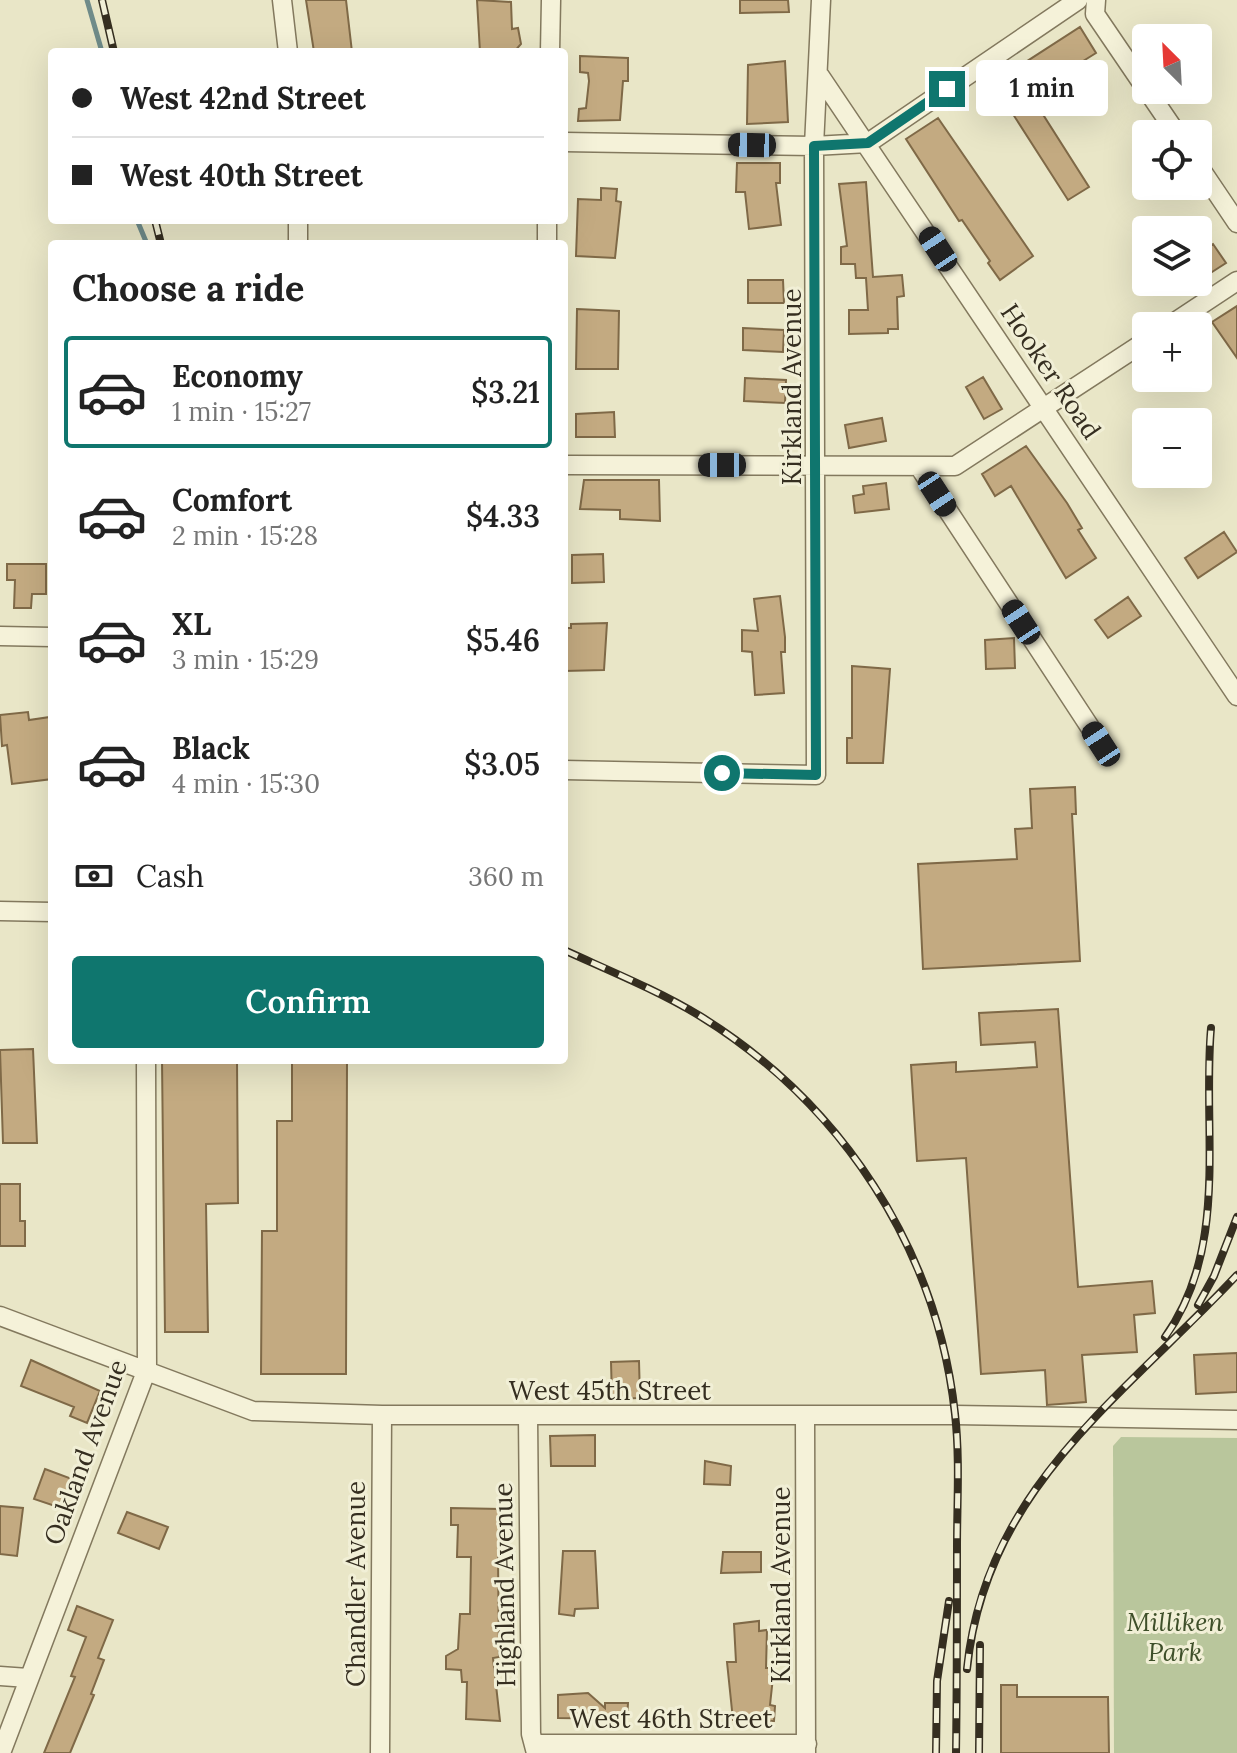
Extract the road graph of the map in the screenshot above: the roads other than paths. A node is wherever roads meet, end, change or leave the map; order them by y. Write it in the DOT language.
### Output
graph roads {
  1 [pos="282,0"];
  2 [pos="551,0"];
  3 [pos="821,0"];
  4 [pos="1078,0"];
  5 [pos="1096,0"];
  6 [pos="288,48"];
  7 [pos="550,48"];
  8 [pos="1132,68"];
  9 [pos="820,76"];
  10 [pos="568,142"];
  11 [pos="868,143"];
  12 [pos="814,146"];
  13 [pos="1212,186"];
  14 [pos="1237,223"];
  15 [pos="1237,281"];
  16 [pos="1190,312"];
  17 [pos="1132,350"];
  18 [pos="1044,409"];
  19 [pos="568,465"];
  20 [pos="818,465"];
  21 [pos="920,468"];
  22 [pos="0,636"];
  23 [pos="48,637"];
  24 [pos="1237,696"];
  25 [pos="1101,744"];
  26 [pos="568,770"];
  27 [pos="0,911"];
  28 [pos="48,912"];
  29 [pos="146,1064"];
  30 [pos="0,1316"];
  31 [pos="147,1369"];
  32 [pos="382,1415"];
  33 [pos="528,1416"];
  34 [pos="805,1417"];
  35 [pos="1237,1420"];
  36 [pos="0,1676"];
  37 [pos="28,1678"];
  38 [pos="536,1748"];
  39 [pos="806,1748"];
  40 [pos="1,1753"];
  41 [pos="380,1753"];
  1 -- 6 [label="street"];
  2 -- 7 [label="street"];
  3 -- 9 [label="street, Kirkland Avenue"];
  4 -- 11 [label="street"];
  5 -- 8 [label="street"];
  9 -- 11 [label="street, Hooker Road"];
  9 -- 12 [label="street, Kirkland Avenue"];
  10 -- 12 [label="street"];
  11 -- 12 [label="street"];
  11 -- 18 [label="street, Hooker Road"];
  12 -- 20 [label="street, Kirkland Avenue"];
  13 -- 14 [label="street"];
  15 -- 16 [label="street"];
  17 -- 18 [label="street"];
  18 -- 21 [label="street"];
  18 -- 24 [label="street, Hooker Road"];
  19 -- 20 [label="street"];
  20 -- 21 [label="street"];
  20 -- 26 [label="street, Kirkland Avenue"];
  21 -- 25 [label="street"];
  22 -- 23 [label="street"];
  27 -- 28 [label="street"];
  29 -- 31 [label="street, Oakland Avenue"];
  30 -- 31 [label="street, West 45th Street"];
  31 -- 32 [label="street, West 45th Street"];
  31 -- 37 [label="street, Oakland Avenue"];
  32 -- 33 [label="street, West 45th Street"];
  32 -- 41 [label="street, Chandler Avenue"];
  33 -- 34 [label="street, West 45th Street"];
  33 -- 38 [label="street, Highland Avenue"];
  34 -- 35 [label="street, West 45th Street"];
  34 -- 39 [label="street, Kirkland Avenue"];
  36 -- 37 [label="street"];
  37 -- 40 [label="street, Oakland Avenue"];
  38 -- 39 [label="street, West 46th Street"];
}
